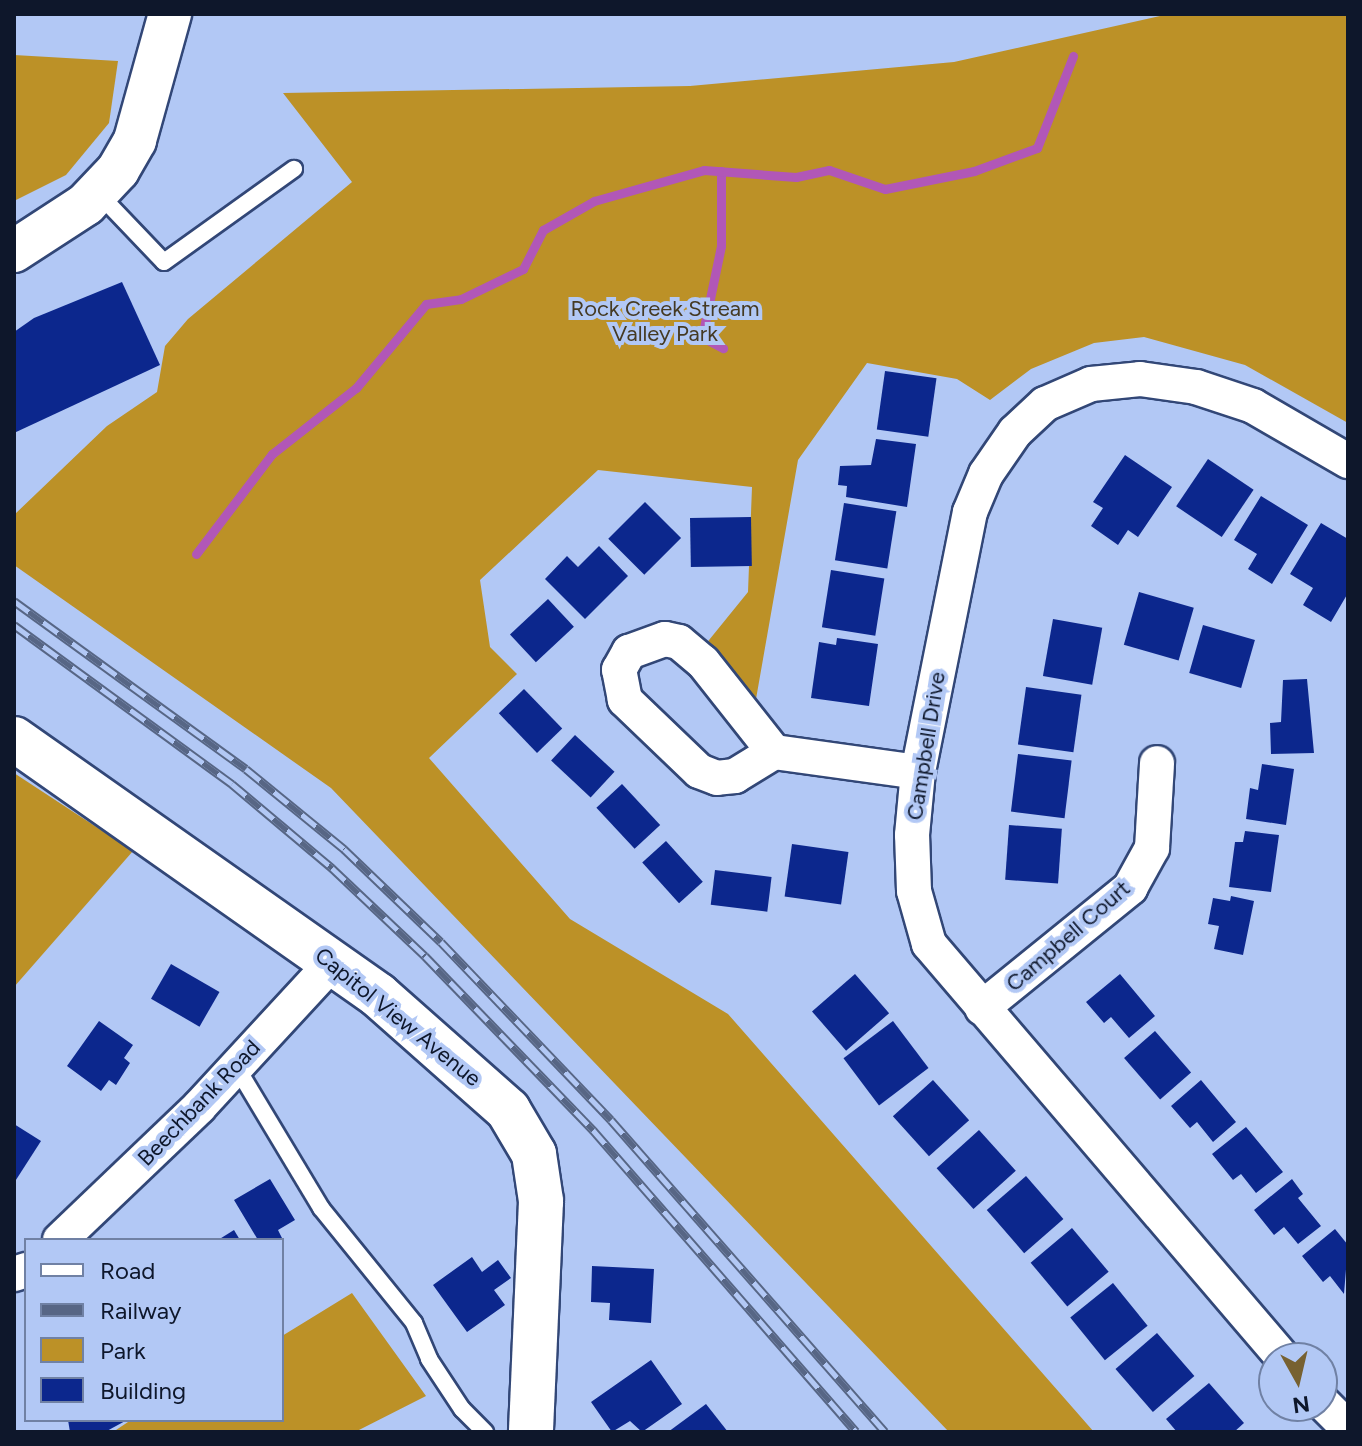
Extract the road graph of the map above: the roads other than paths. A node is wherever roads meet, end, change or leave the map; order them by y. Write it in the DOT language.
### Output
graph roads {
  1 [pos="170,14"];
  2 [pos="294,169"];
  3 [pos="97,192"];
  4 [pos="14,251"];
  5 [pos="1348,461"];
  6 [pos="14,739"];
  7 [pos="774,752"];
  8 [pos="1157,763"];
  9 [pos="918,772"];
  10 [pos="333,962"];
  11 [pos="982,1008"];
  12 [pos="237,1068"];
  13 [pos="62,1238"];
  14 [pos="1269,1342"];
  15 [pos="485,1432"];
  16 [pos="531,1432"];
  1 -- 3 [label="street"];
  2 -- 3 [label="lane"];
  3 -- 4 [label="street"];
  5 -- 9 [label="street, Campbell Drive"];
  6 -- 10 [label="main road, Capitol View Avenue"];
  7 -- 7 [label="street"];
  7 -- 9 [label="street"];
  8 -- 11 [label="street, Campbell Court"];
  9 -- 11 [label="street, Campbell Drive"];
  10 -- 12 [label="street, Beechbank Road"];
  10 -- 16 [label="main road, Capitol View Avenue"];
  11 -- 14 [label="street, Campbell Drive"];
  12 -- 13 [label="street, Beechbank Road"];
  12 -- 15 [label="lane"];
}
